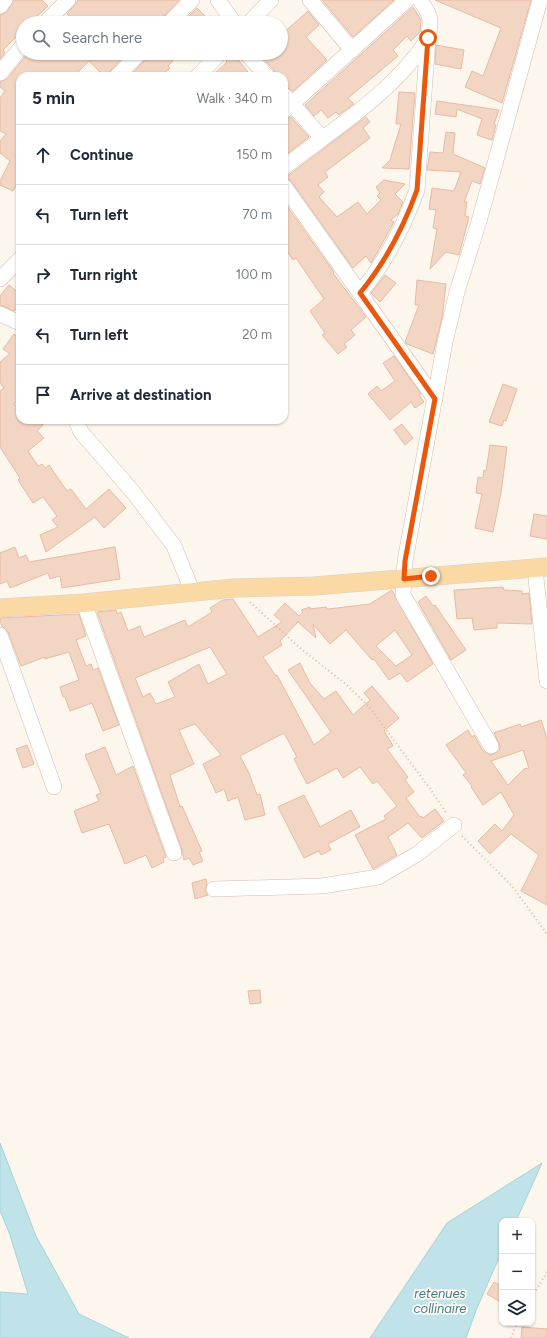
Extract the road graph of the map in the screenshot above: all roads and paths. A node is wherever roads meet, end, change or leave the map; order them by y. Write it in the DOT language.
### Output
graph roads {
  1 [pos="5,0"];
  2 [pos="68,0"];
  3 [pos="192,0"];
  4 [pos="218,0"];
  5 [pos="271,0"];
  6 [pos="310,0"];
  7 [pos="407,0"];
  8 [pos="420,0"];
  9 [pos="540,0"];
  10 [pos="0,6"];
  11 [pos="52,16"];
  12 [pos="176,16"];
  13 [pos="229,16"];
  14 [pos="256,16"];
  15 [pos="428,38"];
  16 [pos="352,50"];
  17 [pos="16,54"];
  18 [pos="133,60"];
  19 [pos="213,60"];
  20 [pos="252,60"];
  21 [pos="121,72"];
  22 [pos="202,72"];
  23 [pos="263,72"];
  24 [pos="0,73"];
  25 [pos="288,102"];
  26 [pos="288,104"];
  27 [pos="322,138"];
  28 [pos="288,164"];
  29 [pos="288,192"];
  30 [pos="16,263"];
  31 [pos="0,279"];
  32 [pos="360,293"];
  33 [pos="0,314"];
  34 [pos="16,321"];
  35 [pos="435,399"];
  36 [pos="78,424"];
  37 [pos="541,568"];
  38 [pos="404,579"];
  39 [pos="234,588"];
  40 [pos="193,593"];
  41 [pos="84,603"];
  42 [pos="0,608"];
  43 [pos="0,635"];
  44 [pos="547,681"];
  45 [pos="491,746"];
  46 [pos="54,787"];
  47 [pos="454,825"];
  48 [pos="174,853"];
  49 [pos="214,889"];
  50 [pos="547,934"];
  51 [pos="547,1272"];
  52 [pos="535,1292"];
  53 [pos="517,1326"];
  54 [pos="511,1338"];
  1 -- 10 [label="street"];
  2 -- 11 [label="street"];
  3 -- 12 [label="street"];
  4 -- 13 [label="street"];
  5 -- 14 [label="street"];
  6 -- 16 [label="street"];
  7 -- 16 [label="street"];
  8 -- 15 [label="street"];
  9 -- 35 [label="street"];
  15 -- 27 [label="street"];
  15 -- 32 [label="street"];
  16 -- 25 [label="street"];
  17 -- 24 [label="street"];
  18 -- 21 [label="street"];
  19 -- 22 [label="street"];
  20 -- 23 [label="street"];
  26 -- 27 [label="street"];
  27 -- 28 [label="street"];
  29 -- 32 [label="street"];
  30 -- 31 [label="street"];
  32 -- 35 [label="street"];
  33 -- 34 [label="street"];
  35 -- 38 [label="street"];
  36 -- 40 [label="street"];
  37 -- 38 [label="main road"];
  37 -- 44 [label="street"];
  38 -- 39 [label="main road"];
  38 -- 45 [label="street"];
  39 -- 40 [label="main road"];
  39 -- 47 [label="path"];
  40 -- 41 [label="main road"];
  41 -- 42 [label="main road"];
  41 -- 48 [label="street"];
  43 -- 46 [label="street"];
  47 -- 49 [label="street"];
  47 -- 50 [label="path"];
  51 -- 52 [label="path"];
  53 -- 54 [label="path"];
}
